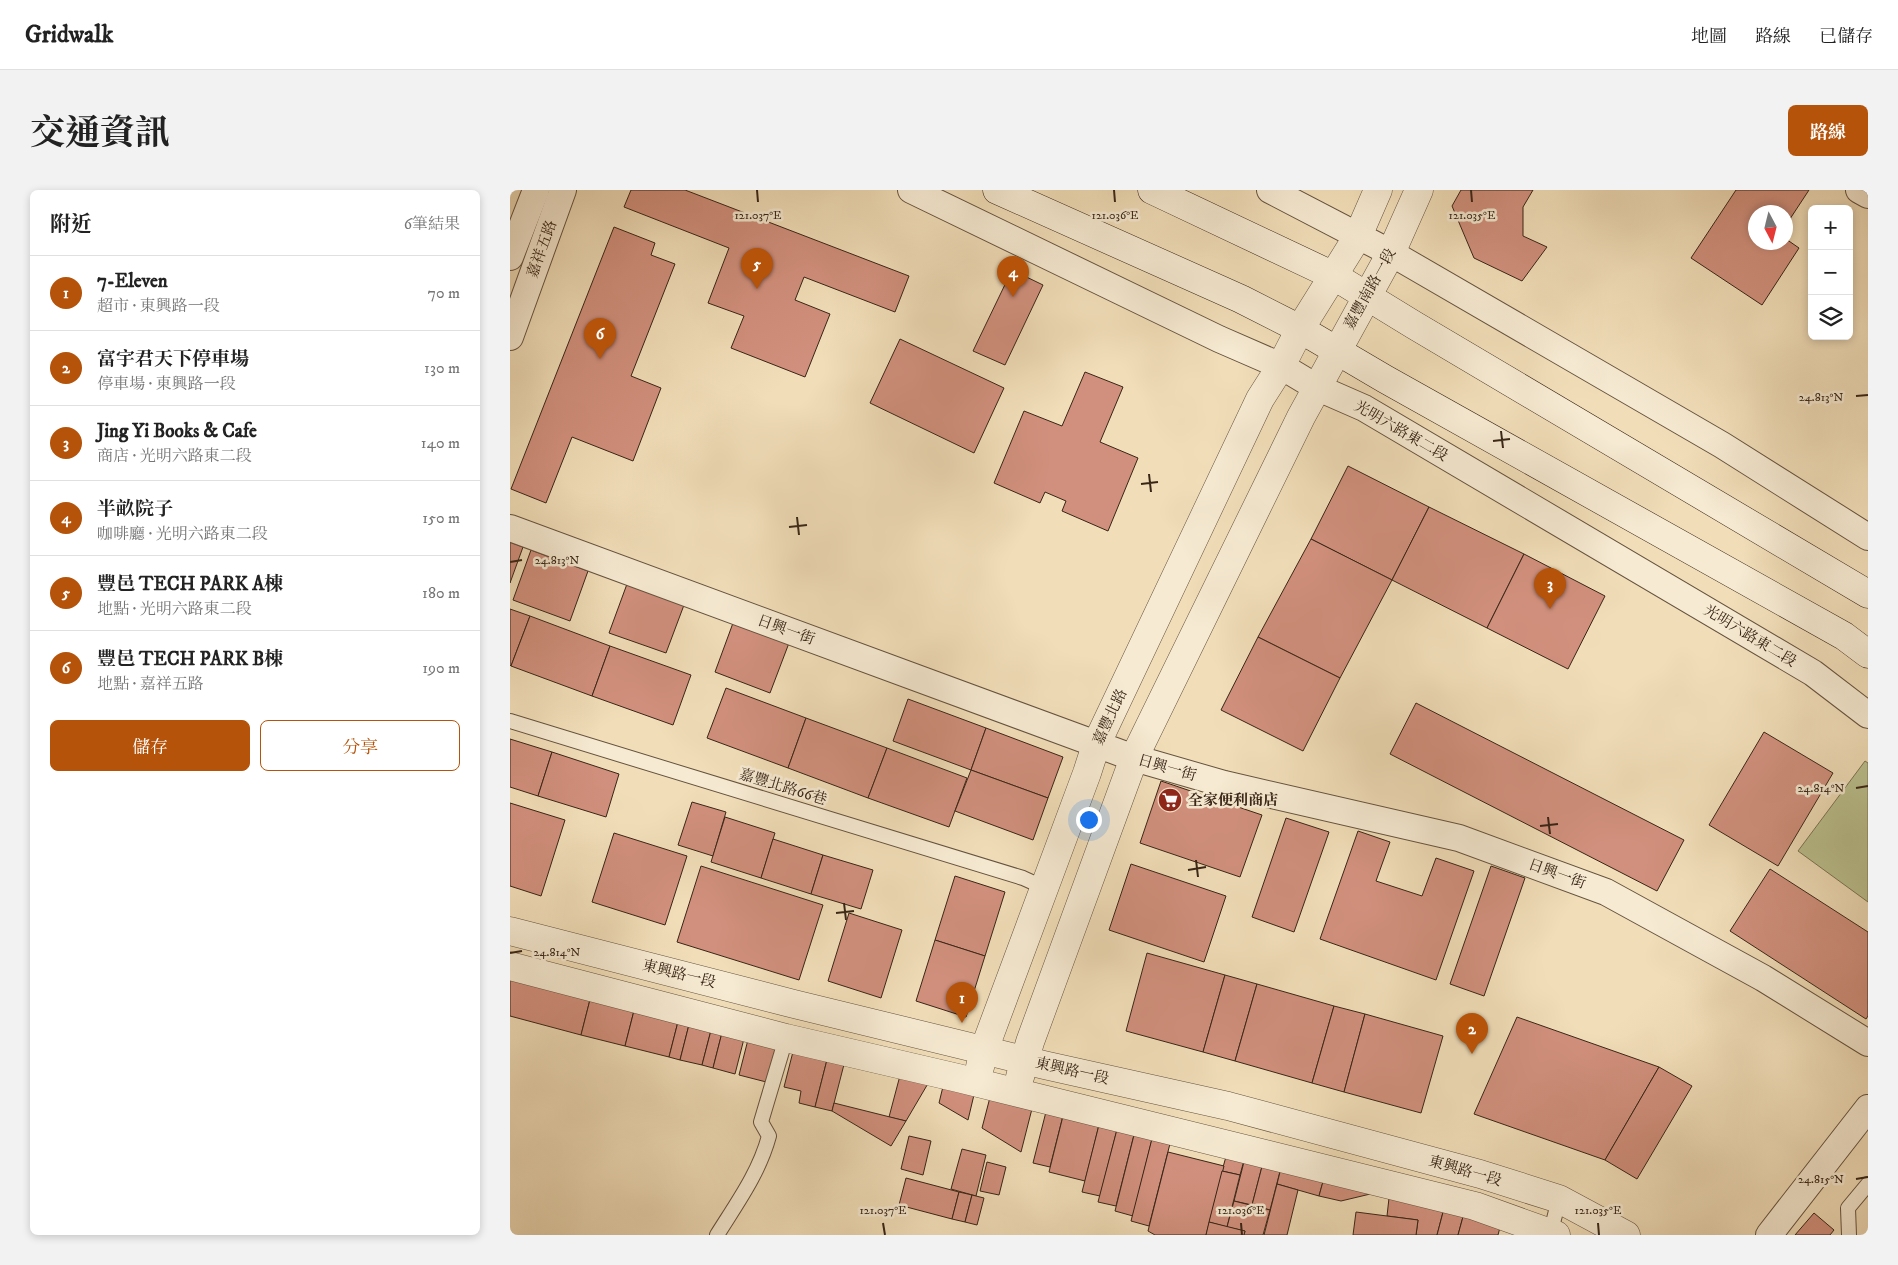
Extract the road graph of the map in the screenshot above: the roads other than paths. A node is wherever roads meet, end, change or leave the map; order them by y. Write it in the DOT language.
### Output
graph roads {
  1 [pos="536,190"];
  2 [pos="563,190"];
  3 [pos="911,190"];
  4 [pos="997,190"];
  5 [pos="1152,190"];
  6 [pos="1270,190"];
  7 [pos="1378,190"];
  8 [pos="1420,190"];
  9 [pos="1859,190"];
  10 [pos="1868,195"];
  11 [pos="1358,236"];
  12 [pos="1390,253"];
  13 [pos="510,257"];
  14 [pos="1334,276"];
  15 [pos="1367,296"];
  16 [pos="1300,329"];
  17 [pos="510,337"];
  18 [pos="1336,349"];
  19 [pos="1281,366"];
  20 [pos="1316,387"];
  21 [pos="510,528"];
  22 [pos="1868,537"];
  23 [pos="1868,594"];
  24 [pos="1868,654"];
  25 [pos="1868,715"];
  26 [pos="510,721"];
  27 [pos="1096,745"];
  28 [pos="1134,758"];
  29 [pos="1045,888"];
  30 [pos="510,931"];
  31 [pos="510,966"];
  32 [pos="786,1038"];
  33 [pos="1868,1043"];
  34 [pos="984,1050"];
  35 [pos="1025,1059"];
  36 [pos="977,1083"];
  37 [pos="1015,1093"];
  38 [pos="1868,1108"];
  39 [pos="1868,1184"];
  40 [pos="1559,1199"];
  41 [pos="1553,1234"];
  42 [pos="716,1235"];
  43 [pos="1626,1235"];
  44 [pos="1769,1235"];
  45 [pos="1849,1235"];
  1 -- 13 [label="street, 嘉祥五路"];
  2 -- 17 [label="street, 嘉祥五路"];
  3 -- 19 [label="street, 光明六路東二段"];
  4 -- 16 [label="street"];
  5 -- 14 [label="street"];
  6 -- 11 [label="street"];
  7 -- 11 [label="street"];
  8 -- 12 [label="street, 嘉豐南路一段"];
  9 -- 10 [label="street"];
  11 -- 12 [label="street"];
  11 -- 14 [label="street"];
  12 -- 15 [label="street, 嘉豐南路一段"];
  12 -- 22 [label="street"];
  14 -- 15 [label="street"];
  14 -- 16 [label="street"];
  15 -- 18 [label="street, 嘉豐南路一段"];
  15 -- 23 [label="street"];
  16 -- 18 [label="street"];
  16 -- 19 [label="street"];
  18 -- 20 [label="street, 嘉豐南路一段"];
  18 -- 24 [label="street"];
  19 -- 20 [label="street, 光明六路東二段"];
  19 -- 27 [label="street, 嘉豐北路"];
  20 -- 25 [label="street, 光明六路東二段"];
  20 -- 28 [label="street"];
  21 -- 27 [label="street, 日興一街"];
  26 -- 29 [label="lane, 嘉豐北路66巷"];
  27 -- 28 [label="street, 日興一街"];
  27 -- 29 [label="street, 嘉豐北路"];
  28 -- 33 [label="street, 日興一街"];
  28 -- 35 [label="street"];
  29 -- 34 [label="street, 嘉豐北路"];
  30 -- 34 [label="street, 東興路一段"];
  31 -- 32 [label="street, 東興路一段"];
  32 -- 36 [label="street, 東興路一段"];
  32 -- 42 [label="lane"];
  34 -- 35 [label="street, 東興路一段"];
  34 -- 36 [label="street, 嘉豐北路"];
  35 -- 37 [label="street"];
  35 -- 40 [label="street, 東興路一段"];
  36 -- 37 [label="street, 東興路一段"];
  37 -- 41 [label="street, 東興路一段"];
  38 -- 44 [label="street"];
  39 -- 45 [label="lane"];
  40 -- 41 [label="lane"];
  40 -- 43 [label="street, 東興路一段"];
}
